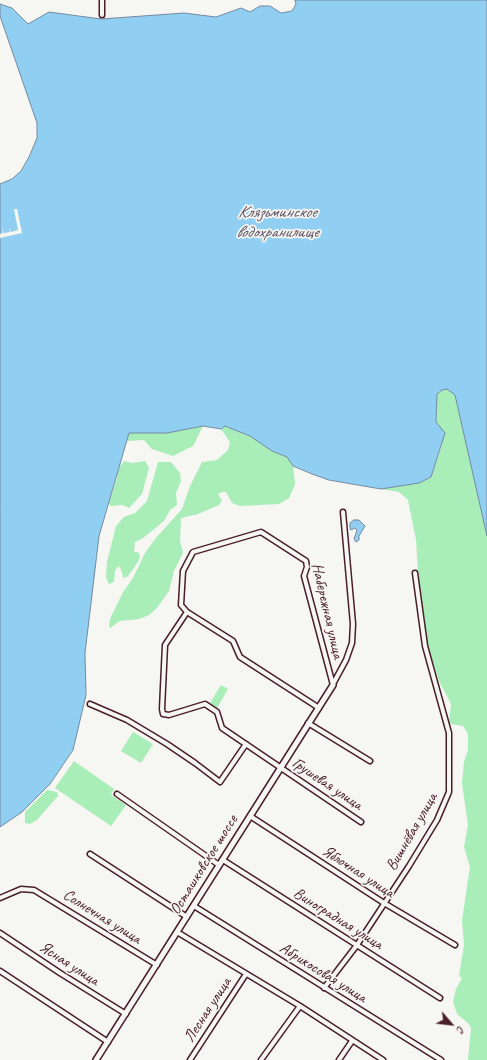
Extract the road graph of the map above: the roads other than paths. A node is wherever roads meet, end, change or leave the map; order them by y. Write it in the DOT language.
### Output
graph roads {
  1 [pos="102,0"];
  2 [pos="102,15"];
  3 [pos="343,512"];
  4 [pos="415,573"];
  5 [pos="187,612"];
  6 [pos="333,685"];
  7 [pos="90,704"];
  8 [pos="319,708"];
  9 [pos="308,723"];
  10 [pos="246,744"];
  11 [pos="370,761"];
  12 [pos="281,767"];
  13 [pos="117,794"];
  14 [pos="250,816"];
  15 [pos="361,822"];
  16 [pos="90,854"];
  17 [pos="223,860"];
  18 [pos="219,865"];
  19 [pos="0,898"];
  20 [pos="384,903"];
  21 [pos="194,906"];
  22 [pos="187,917"];
  23 [pos="177,932"];
  24 [pos="0,933"];
  25 [pos="357,945"];
  26 [pos="455,945"];
  27 [pos="157,965"];
  28 [pos="0,971"];
  29 [pos="246,974"];
  30 [pos="324,988"];
  31 [pos="440,998"];
  32 [pos="300,1006"];
  33 [pos="126,1014"];
  34 [pos="352,1041"];
  35 [pos="108,1042"];
  36 [pos="96,1060"];
  37 [pos="190,1060"];
  38 [pos="261,1060"];
  39 [pos="339,1060"];
  40 [pos="383,1060"];
  41 [pos="441,1060"];
  1 -- 2 [label="street"];
  3 -- 6 [label="street"];
  4 -- 20 [label="street, Вишнёвая улица"];
  5 -- 6 [label="street, Набережная улица"];
  5 -- 8 [label="street"];
  5 -- 10 [label="street, Грушевая улица"];
  6 -- 8 [label="street, Осташковское шоссе"];
  7 -- 10 [label="street"];
  8 -- 9 [label="street, Осташковское шоссе"];
  9 -- 11 [label="street"];
  9 -- 12 [label="street, Осташковское шоссе"];
  10 -- 12 [label="street, Грушевая улица"];
  12 -- 14 [label="street, Осташковское шоссе"];
  12 -- 15 [label="street, Грушевая улица"];
  13 -- 18 [label="street"];
  14 -- 17 [label="street, Осташковское шоссе"];
  14 -- 20 [label="street, Яблочная улица"];
  16 -- 22 [label="street"];
  17 -- 18 [label="street, Осташковское шоссе"];
  17 -- 25 [label="street, Виноградная улица"];
  18 -- 21 [label="street, Осташковское шоссе"];
  19 -- 27 [label="street, Солнечная улица"];
  20 -- 25 [label="street, Вишнёвая улица"];
  20 -- 26 [label="street, Яблочная улица"];
  21 -- 22 [label="street, Осташковское шоссе"];
  21 -- 30 [label="street, Абрикосовая улица"];
  22 -- 23 [label="street, Осташковское шоссе"];
  23 -- 27 [label="street, Осташковское шоссе"];
  23 -- 29 [label="street"];
  24 -- 33 [label="street, Ясная улица"];
  25 -- 30 [label="street, Вишнёвая улица"];
  25 -- 31 [label="street, Виноградная улица"];
  27 -- 33 [label="street, Осташковское шоссе"];
  28 -- 35 [label="street"];
  29 -- 32 [label="street"];
  29 -- 37 [label="street, Лесная улица"];
  30 -- 41 [label="street, Абрикосовая улица"];
  32 -- 34 [label="street"];
  32 -- 38 [label="street"];
  33 -- 35 [label="street, Осташковское шоссе"];
  34 -- 39 [label="street"];
  34 -- 40 [label="street"];
  35 -- 36 [label="street, Осташковское шоссе"];
}
